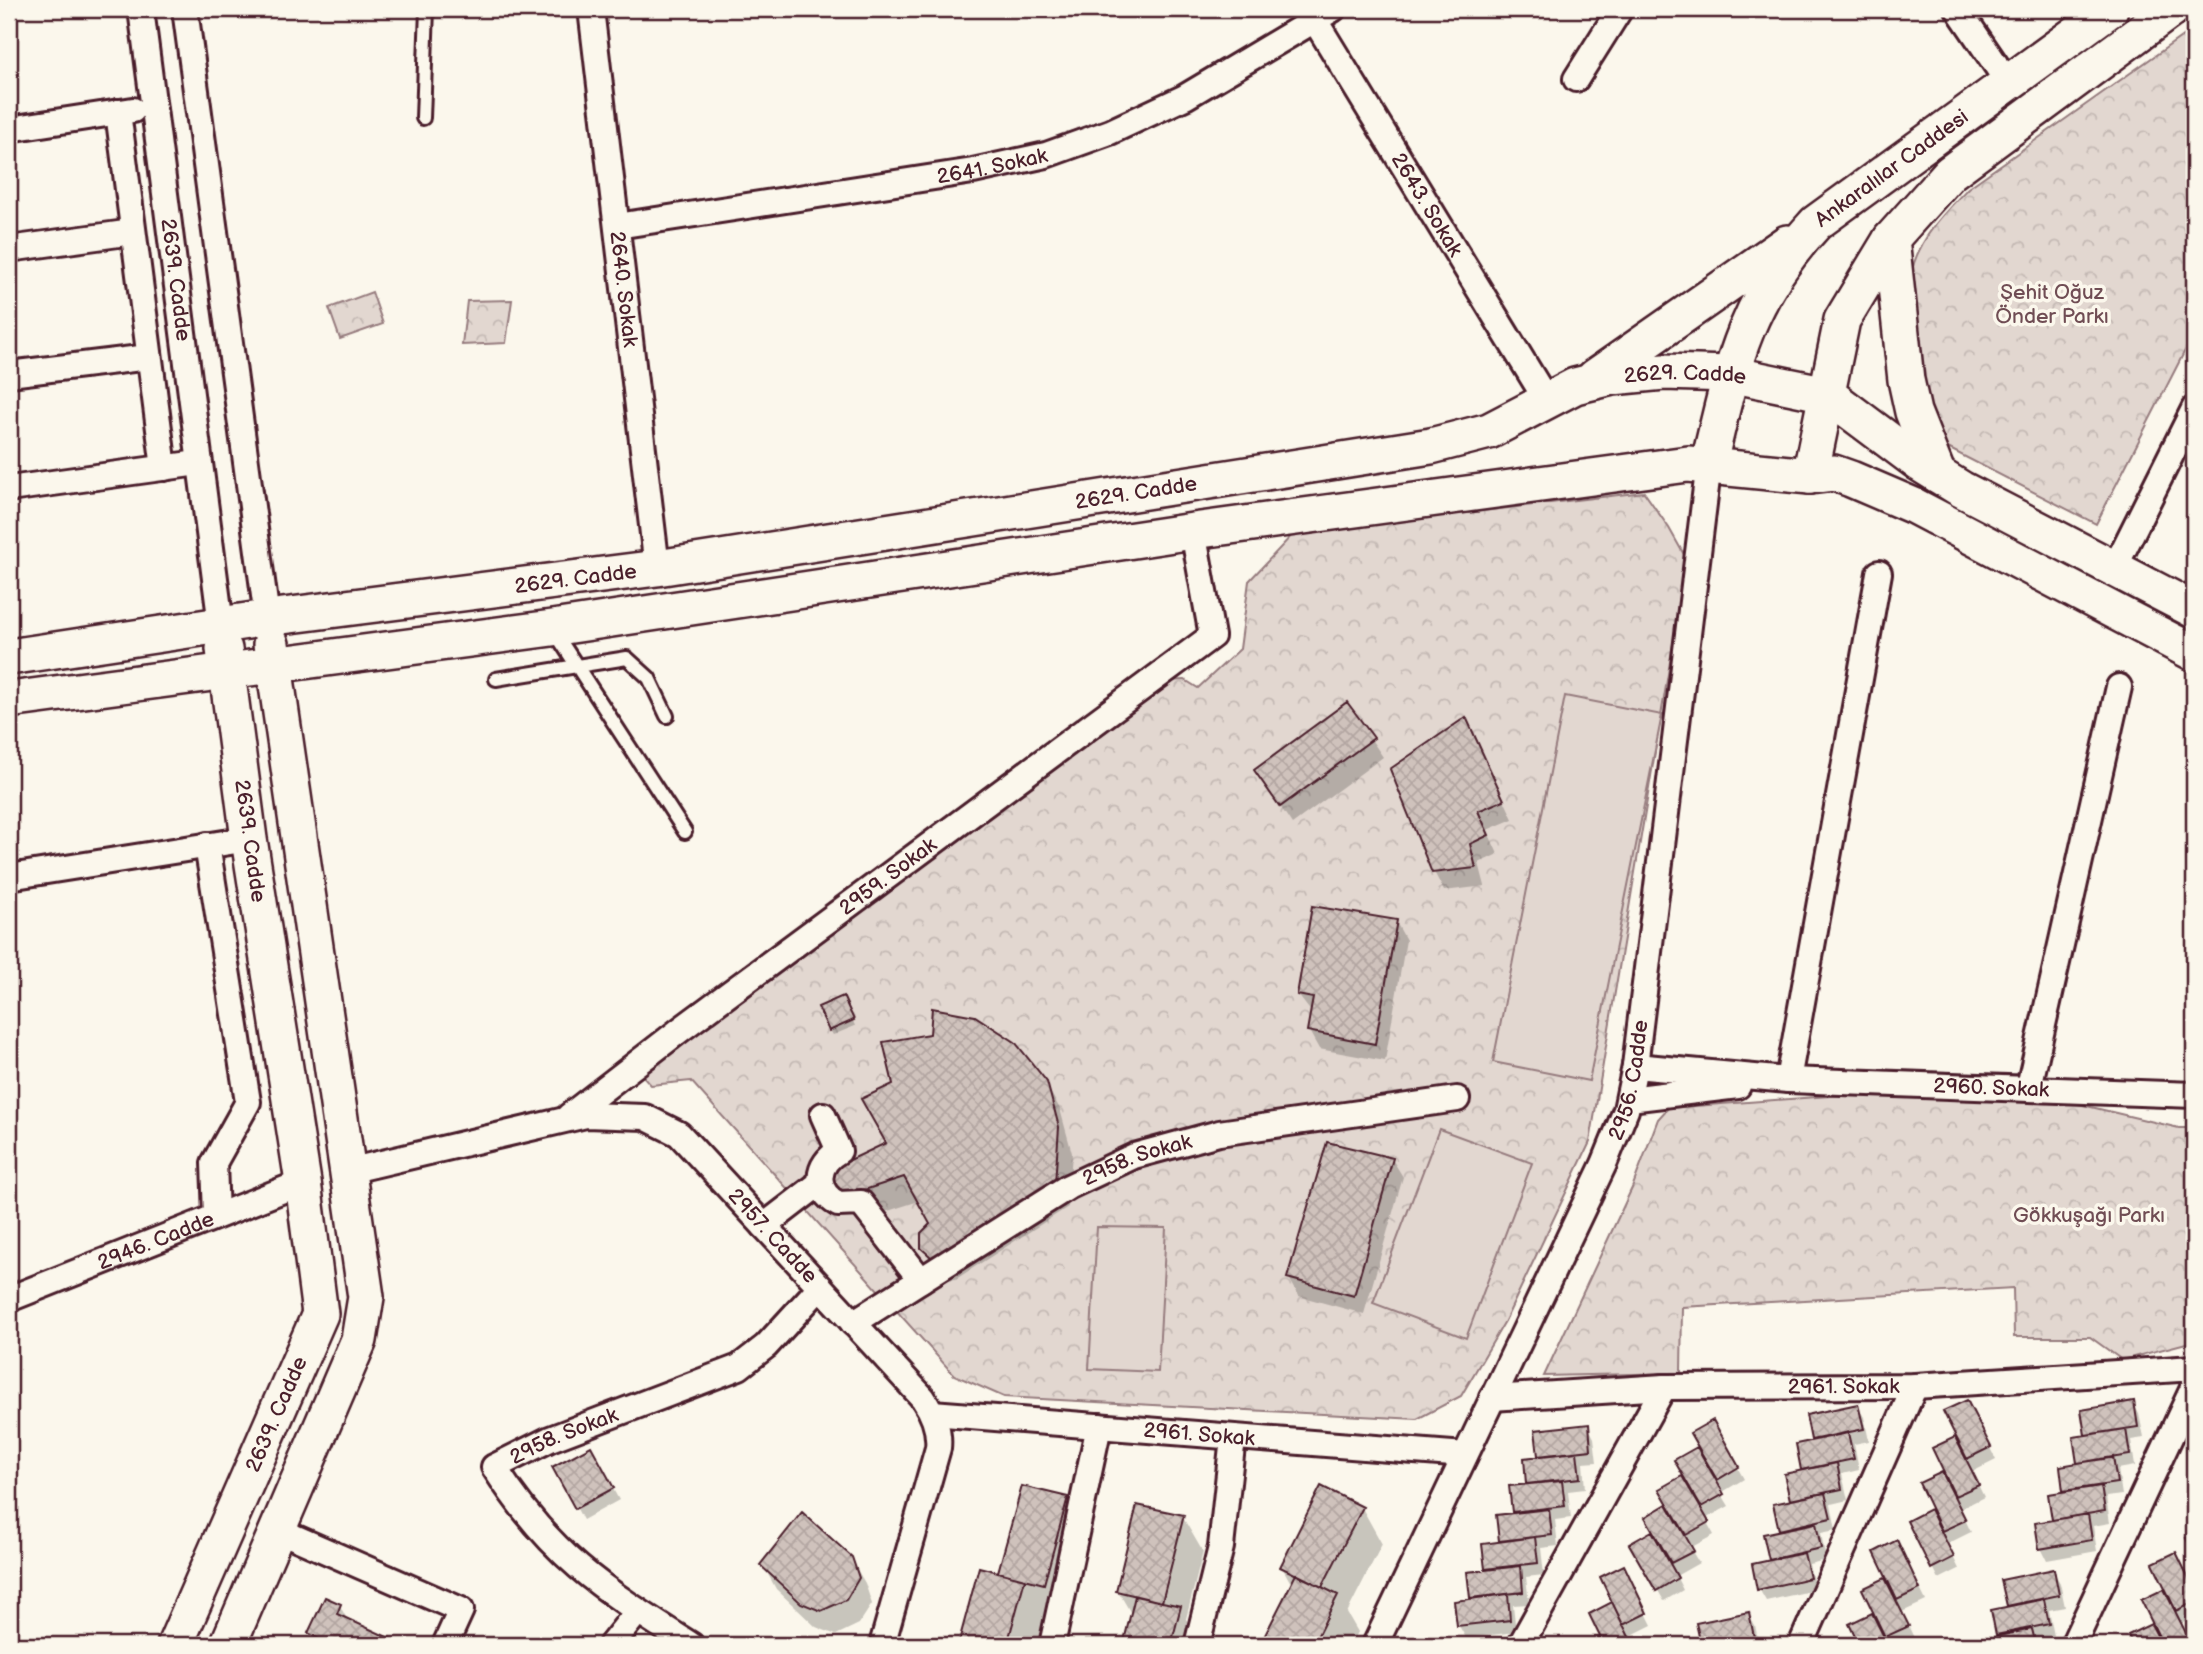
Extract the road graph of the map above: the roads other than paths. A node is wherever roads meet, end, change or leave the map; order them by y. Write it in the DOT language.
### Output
graph roads {
  1 [pos="141,9"];
  2 [pos="185,9"];
  3 [pos="427,9"];
  4 [pos="591,9"];
  5 [pos="1620,9"];
  6 [pos="1958,9"];
  7 [pos="2110,9"];
  8 [pos="2172,9"];
  9 [pos="1319,13"];
  10 [pos="1576,79"];
  11 [pos="2009,85"];
  12 [pos="153,107"];
  13 [pos="118,112"];
  14 [pos="422,118"];
  15 [pos="9,129"];
  16 [pos="1816,223"];
  17 [pos="617,226"];
  18 [pos="133,232"];
  19 [pos="1891,239"];
  20 [pos="9,249"];
  21 [pos="149,357"];
  22 [pos="9,374"];
  23 [pos="1730,374"];
  24 [pos="1588,382"];
  25 [pos="1827,394"];
  26 [pos="1547,401"];
  27 [pos="2194,409"];
  28 [pos="198,463"];
  29 [pos="1709,464"];
  30 [pos="164,468"];
  31 [pos="1938,475"];
  32 [pos="1810,476"];
  33 [pos="9,489"];
  34 [pos="1193,531"];
  35 [pos="657,568"];
  36 [pos="2115,568"];
  37 [pos="1879,573"];
  38 [pos="2194,610"];
  39 [pos="267,618"];
  40 [pos="221,625"];
  41 [pos="552,628"];
  42 [pos="2194,653"];
  43 [pos="9,657"];
  44 [pos="274,666"];
  45 [pos="577,666"];
  46 [pos="227,671"];
  47 [pos="496,680"];
  48 [pos="2119,687"];
  49 [pos="9,700"];
  50 [pos="667,716"];
  51 [pos="685,832"];
  52 [pos="249,839"];
  53 [pos="207,845"];
  54 [pos="10,878"];
  55 [pos="1635,1066"];
  56 [pos="1788,1080"];
  57 [pos="2029,1087"];
  58 [pos="2194,1096"];
  59 [pos="1457,1099"];
  60 [pos="1629,1099"];
  61 [pos="823,1115"];
  62 [pos="566,1119"];
  63 [pos="348,1171"];
  64 [pos="303,1182"];
  65 [pos="820,1183"];
  66 [pos="216,1216"];
  67 [pos="764,1226"];
  68 [pos="921,1280"];
  69 [pos="820,1287"];
  70 [pos="9,1299"];
  71 [pos="853,1323"];
  72 [pos="2194,1368"];
  73 [pos="1915,1386"];
  74 [pos="2194,1386"];
  75 [pos="1664,1387"];
  76 [pos="1492,1398"];
  77 [pos="932,1413"];
  78 [pos="1099,1426"];
  79 [pos="1233,1437"];
  80 [pos="1465,1455"];
  81 [pos="278,1531"];
  82 [pos="638,1611"];
  83 [pos="1521,1644"];
  84 [pos="175,1645"];
  85 [pos="228,1645"];
  86 [pos="445,1645"];
  87 [pos="611,1645"];
  88 [pos="691,1645"];
  89 [pos="882,1645"];
  90 [pos="1052,1645"];
  91 [pos="1197,1645"];
  92 [pos="1375,1645"];
  93 [pos="1801,1645"];
  94 [pos="2073,1645"];
  1 -- 12 [label="street, 2639. Cadde"];
  2 -- 39 [label="street"];
  3 -- 14 [label="lane"];
  4 -- 17 [label="street, 2640. Sokak"];
  5 -- 10 [label="street"];
  6 -- 11 [label="street"];
  7 -- 11 [label="main road, Ankaralılar Caddesi"];
  8 -- 19 [label="main road, Ankaralılar Caddesi"];
  9 -- 17 [label="street, 2641. Sokak"];
  9 -- 26 [label="street, 2643. Sokak"];
  11 -- 16 [label="main road, Ankaralılar Caddesi"];
  12 -- 13 [label="street"];
  12 -- 28 [label="street, 2639. Cadde"];
  13 -- 15 [label="street"];
  13 -- 18 [label="street"];
  16 -- 23 [label="main road, Ankaralılar Caddesi"];
  16 -- 24 [label="main road"];
  17 -- 35 [label="street, 2640. Sokak"];
  18 -- 20 [label="street"];
  18 -- 21 [label="street"];
  19 -- 25 [label="main road, Ankaralılar Caddesi"];
  19 -- 31 [label="main road"];
  21 -- 22 [label="street"];
  21 -- 30 [label="street"];
  23 -- 24 [label="main road, 2629. Cadde"];
  23 -- 25 [label="main road, 2629. Cadde"];
  23 -- 29 [label="main road, Ankaralılar Caddesi"];
  24 -- 26 [label="main road, 2629. Cadde"];
  25 -- 31 [label="main road, 2629. Cadde"];
  25 -- 32 [label="main road, Ankaralılar Caddesi"];
  26 -- 35 [label="main road, 2629. Cadde"];
  27 -- 36 [label="street"];
  28 -- 30 [label="street"];
  28 -- 40 [label="street, 2639. Cadde"];
  29 -- 32 [label="main road"];
  29 -- 34 [label="main road"];
  29 -- 55 [label="street, 2956. Cadde"];
  30 -- 33 [label="street"];
  31 -- 36 [label="main road, 2629. Cadde"];
  32 -- 42 [label="main road"];
  34 -- 41 [label="main road"];
  34 -- 62 [label="street, 2959. Sokak"];
  35 -- 39 [label="main road, 2629. Cadde"];
  36 -- 38 [label="main road, 2629. Cadde"];
  37 -- 56 [label="street"];
  39 -- 40 [label="main road, 2629. Cadde"];
  39 -- 44 [label="main road"];
  40 -- 43 [label="main road, 2629. Cadde"];
  40 -- 46 [label="main road, 2639. Cadde"];
  41 -- 44 [label="main road"];
  41 -- 45 [label="lane"];
  44 -- 46 [label="main road"];
  44 -- 63 [label="main road"];
  45 -- 47 [label="lane"];
  45 -- 50 [label="lane"];
  45 -- 51 [label="lane"];
  46 -- 49 [label="main road"];
  46 -- 52 [label="main road, 2639. Cadde"];
  48 -- 57 [label="street"];
  52 -- 53 [label="street"];
  52 -- 64 [label="main road, 2639. Cadde"];
  53 -- 54 [label="street"];
  53 -- 66 [label="street"];
  55 -- 56 [label="street, 2960. Sokak"];
  55 -- 60 [label="street, 2956. Cadde"];
  56 -- 57 [label="street, 2960. Sokak"];
  56 -- 60 [label="street, 2960. Sokak"];
  57 -- 58 [label="street, 2960. Sokak"];
  59 -- 68 [label="street, 2958. Sokak"];
  60 -- 76 [label="street, 2956. Cadde"];
  61 -- 65 [label="street"];
  62 -- 63 [label="street, 2957. Cadde"];
  62 -- 67 [label="street, 2957. Cadde"];
  63 -- 64 [label="main road"];
  63 -- 81 [label="main road"];
  64 -- 66 [label="street, 2946. Cadde"];
  64 -- 84 [label="main road, 2639. Cadde"];
  65 -- 67 [label="street"];
  65 -- 68 [label="street"];
  66 -- 70 [label="street, 2946. Cadde"];
  67 -- 69 [label="street, 2957. Cadde"];
  68 -- 71 [label="street, 2958. Sokak"];
  69 -- 71 [label="street, 2957. Cadde"];
  69 -- 82 [label="street, 2958. Sokak"];
  71 -- 77 [label="street, 2957. Cadde"];
  72 -- 73 [label="street, 2961. Sokak"];
  73 -- 75 [label="street, 2961. Sokak"];
  73 -- 93 [label="street"];
  74 -- 94 [label="street"];
  75 -- 76 [label="street, 2961. Sokak"];
  75 -- 83 [label="street"];
  76 -- 80 [label="street, 2956. Cadde"];
  77 -- 78 [label="street, 2961. Sokak"];
  77 -- 89 [label="street, 2957. Cadde"];
  78 -- 79 [label="street, 2961. Sokak"];
  78 -- 90 [label="street"];
  79 -- 80 [label="street, 2961. Sokak"];
  79 -- 91 [label="street"];
  80 -- 92 [label="street, 2956. Cadde"];
  81 -- 85 [label="main road"];
  81 -- 86 [label="street"];
  82 -- 87 [label="street"];
  82 -- 88 [label="street, 2958. Sokak"];
}
